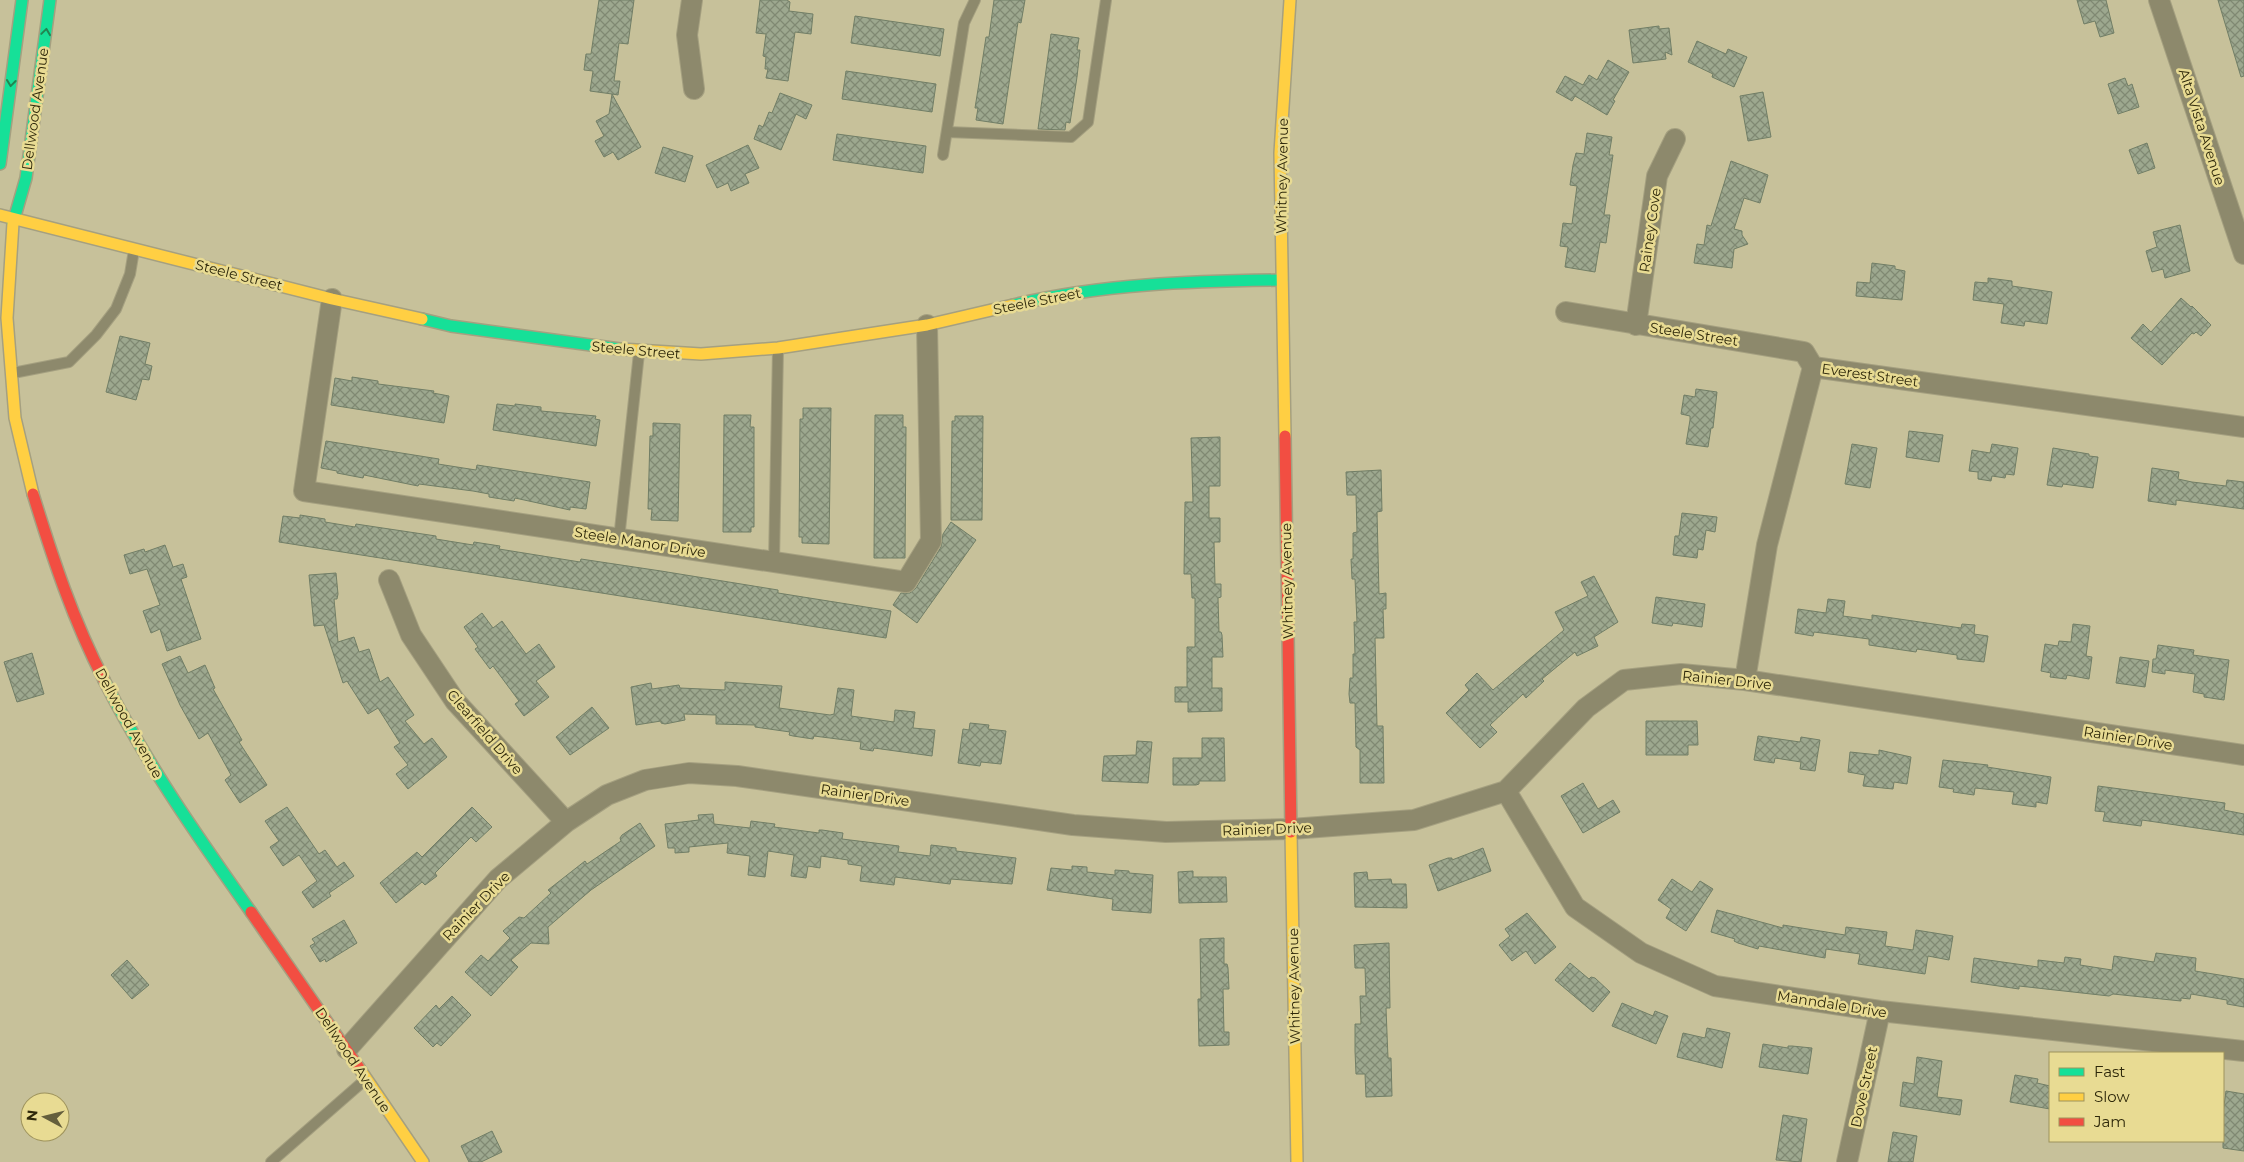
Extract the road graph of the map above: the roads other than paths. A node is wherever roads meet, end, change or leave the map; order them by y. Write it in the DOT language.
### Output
graph roads {
  1 [pos="22,0"];
  2 [pos="50,0"];
  3 [pos="692,0"];
  4 [pos="975,0"];
  5 [pos="1106,0"];
  6 [pos="1290,0"];
  7 [pos="2159,0"];
  8 [pos="694,89"];
  9 [pos="947,132"];
  10 [pos="1675,140"];
  11 [pos="943,155"];
  12 [pos="0,164"];
  13 [pos="6,198"];
  14 [pos="0,215"];
  15 [pos="12,217"];
  16 [pos="135,248"];
  17 [pos="2244,254"];
  18 [pos="1282,280"];
  19 [pos="332,299"];
  20 [pos="1566,312"];
  21 [pos="927,325"];
  22 [pos="1636,325"];
  23 [pos="778,348"];
  24 [pos="639,352"];
  25 [pos="1813,367"];
  26 [pos="12,373"];
  27 [pos="8,420"];
  28 [pos="2244,427"];
  29 [pos="620,539"];
  30 [pos="774,562"];
  31 [pos="389,580"];
  32 [pos="1745,680"];
  33 [pos="2244,756"];
  34 [pos="1506,791"];
  35 [pos="566,822"];
  36 [pos="1290,829"];
  37 [pos="1880,1012"];
  38 [pos="347,1049"];
  39 [pos="2244,1052"];
  40 [pos="367,1079"];
  41 [pos="270,1162"];
  42 [pos="423,1162"];
  43 [pos="1297,1162"];
  44 [pos="1848,1162"];
  1 -- 12 [label="street, Dellwood Avenue, one-way"];
  15 -- 2 [label="street, Dellwood Avenue, one-way"];
  3 -- 8 [label="street"];
  4 -- 9 [label="lane"];
  5 -- 9 [label="lane"];
  6 -- 18 [label="street, Whitney Avenue"];
  7 -- 17 [label="street, Alta Vista Avenue"];
  9 -- 11 [label="lane"];
  10 -- 22 [label="street, Rainey Cove"];
  13 -- 15 [label="street, Dellwood Avenue"];
  14 -- 15 [label="street, Steele Street"];
  15 -- 16 [label="street, Steele Street"];
  15 -- 26 [label="street, Dellwood Avenue"];
  16 -- 19 [label="street, Steele Street"];
  16 -- 26 [label="lane"];
  18 -- 21 [label="street, Steele Street"];
  18 -- 36 [label="street, Whitney Avenue"];
  19 -- 24 [label="street, Steele Street"];
  19 -- 29 [label="street, Steele Manor Drive"];
  20 -- 22 [label="street, Steele Street"];
  21 -- 23 [label="street, Steele Street"];
  21 -- 30 [label="street, Steele Manor Drive"];
  22 -- 25 [label="street, Steele Street"];
  23 -- 24 [label="street, Steele Street"];
  23 -- 30 [label="lane"];
  24 -- 29 [label="lane"];
  25 -- 28 [label="street, Everest Street"];
  25 -- 32 [label="street, Everest Street"];
  26 -- 27 [label="street, Dellwood Avenue"];
  27 -- 38 [label="street, Dellwood Avenue"];
  29 -- 30 [label="street, Steele Manor Drive"];
  31 -- 35 [label="street, Clearfield Drive"];
  32 -- 33 [label="street, Rainier Drive"];
  32 -- 34 [label="street, Rainier Drive"];
  34 -- 36 [label="street, Rainier Drive"];
  34 -- 37 [label="street, Manndale Drive"];
  35 -- 36 [label="street, Rainier Drive"];
  35 -- 38 [label="street, Rainier Drive"];
  36 -- 43 [label="street, Whitney Avenue"];
  37 -- 39 [label="street, Manndale Drive"];
  37 -- 44 [label="street, Dove Street"];
  38 -- 40 [label="street, Dellwood Avenue"];
  40 -- 41 [label="lane"];
  40 -- 42 [label="street, Dellwood Avenue"];
}
